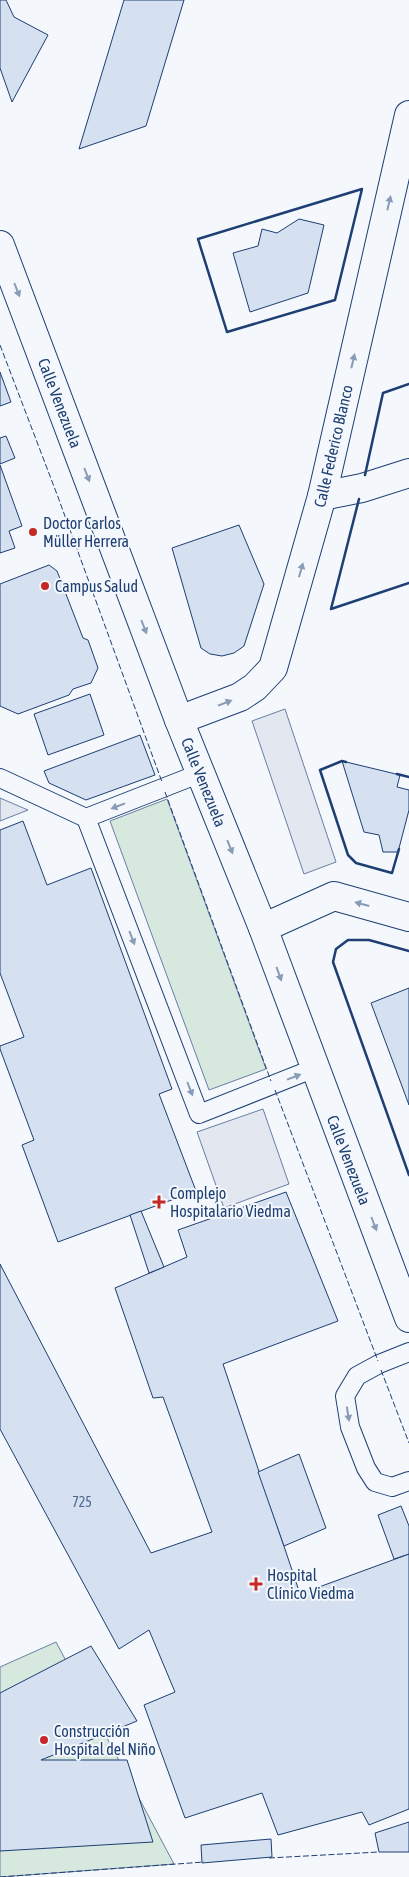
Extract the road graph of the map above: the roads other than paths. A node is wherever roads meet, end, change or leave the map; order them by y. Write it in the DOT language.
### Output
graph roads {
  1 [pos="409,115"];
  2 [pos="0,245"];
  3 [pos="409,473"];
  4 [pos="322,496"];
  5 [pos="180,720"];
  6 [pos="201,773"];
  7 [pos="0,778"];
  8 [pos="86,818"];
  9 [pos="409,917"];
  10 [pos="263,928"];
  11 [pos="315,1068"];
  12 [pos="409,1318"];
  13 [pos="409,1352"];
  14 [pos="409,1481"];
  4 -- 1 [label="street, Calle Federico Blanco, one-way"];
  2 -- 5 [label="street, Calle Venezuela, one-way"];
  3 -- 4 [label="street"];
  5 -- 4 [label="street, Calle Federico Blanco, one-way"];
  5 -- 6 [label="street, Calle Venezuela"];
  6 -- 8 [label="lane, one-way"];
  6 -- 10 [label="street, Calle Venezuela, one-way"];
  7 -- 8 [label="lane"];
  8 -- 11 [label="lane, one-way"];
  9 -- 10 [label="street, one-way"];
  10 -- 11 [label="street, Calle Venezuela, one-way"];
  11 -- 12 [label="street, Calle Venezuela, one-way"];
  13 -- 14 [label="lane, one-way"];
}
